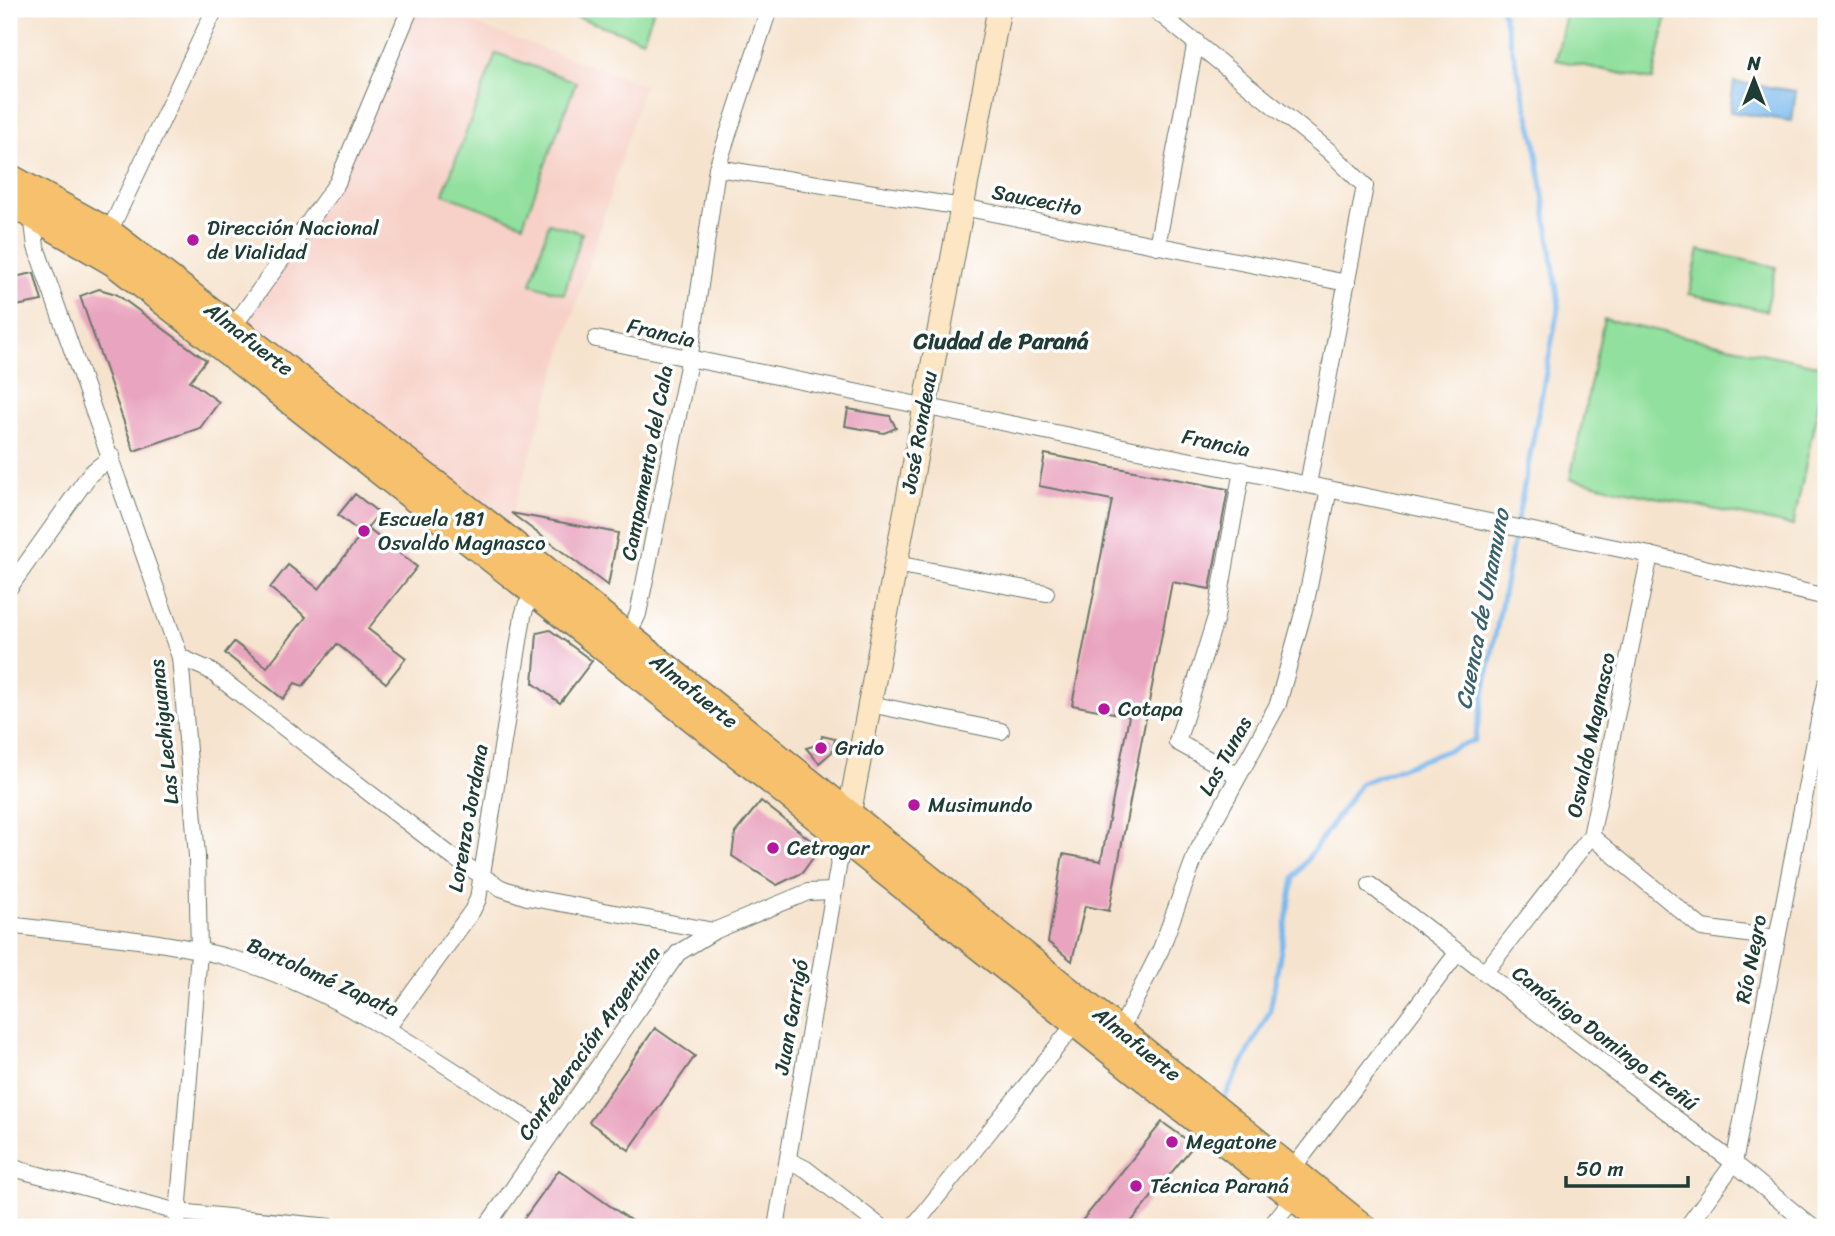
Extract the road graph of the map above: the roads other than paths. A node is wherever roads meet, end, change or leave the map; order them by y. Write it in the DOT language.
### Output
graph roads {
  1 [pos="215,9"];
  2 [pos="410,9"];
  3 [pos="769,9"];
  4 [pos="999,9"];
  5 [pos="1154,9"];
  6 [pos="1196,41"];
  7 [pos="718,168"];
  8 [pos="9,177"];
  9 [pos="962,206"];
  10 [pos="20,208"];
  11 [pos="109,232"];
  12 [pos="1157,246"];
  13 [pos="1348,283"];
  14 [pos="233,327"];
  15 [pos="596,340"];
  16 [pos="689,361"];
  17 [pos="924,405"];
  18 [pos="112,456"];
  19 [pos="1242,470"];
  20 [pos="1307,484"];
  21 [pos="1329,489"];
  22 [pos="1650,555"];
  23 [pos="896,564"];
  24 [pos="9,588"];
  25 [pos="1046,593"];
  26 [pos="536,594"];
  27 [pos="1826,597"];
  28 [pos="627,638"];
  29 [pos="180,657"];
  30 [pos="1826,684"];
  31 [pos="870,704"];
  32 [pos="1001,731"];
  33 [pos="1237,775"];
  34 [pos="846,827"];
  35 [pos="1591,836"];
  36 [pos="481,875"];
  37 [pos="1370,885"];
  38 [pos="834,891"];
  39 [pos="9,925"];
  40 [pos="714,931"];
  41 [pos="1776,938"];
  42 [pos="1458,952"];
  43 [pos="199,953"];
  44 [pos="1485,972"];
  45 [pos="1076,1024"];
  46 [pos="388,1027"];
  47 [pos="1120,1030"];
  48 [pos="550,1134"];
  49 [pos="788,1160"];
  50 [pos="1734,1163"];
  51 [pos="9,1167"];
  52 [pos="1291,1171"];
  53 [pos="1294,1197"];
  54 [pos="177,1220"];
  55 [pos="331,1227"];
  56 [pos="486,1227"];
  57 [pos="776,1227"];
  58 [pos="881,1227"];
  59 [pos="914,1227"];
  60 [pos="1270,1227"];
  61 [pos="1331,1227"];
  62 [pos="1363,1227"];
  63 [pos="1686,1227"];
  64 [pos="1812,1227"];
  1 -- 11 [label="street"];
  2 -- 14 [label="street"];
  3 -- 7 [label="street, Campamento del Cala"];
  4 -- 9 [label="street, José Rondeau"];
  5 -- 6 [label="street"];
  6 -- 12 [label="street"];
  6 -- 13 [label="street"];
  7 -- 9 [label="street, Saucecito"];
  7 -- 16 [label="street, Campamento del Cala"];
  8 -- 11 [label="main road, Almafuerte"];
  9 -- 12 [label="street, Saucecito"];
  9 -- 17 [label="street, José Rondeau"];
  10 -- 18 [label="street, Las Lechiguanas"];
  10 -- 26 [label="main road, Almafuerte"];
  11 -- 14 [label="main road, Almafuerte"];
  12 -- 13 [label="street, Saucecito"];
  13 -- 20 [label="street"];
  14 -- 28 [label="main road, Almafuerte"];
  15 -- 16 [label="street, Francia"];
  16 -- 17 [label="street, Francia"];
  16 -- 28 [label="street, Campamento del Cala"];
  17 -- 19 [label="street, Francia"];
  17 -- 23 [label="street, José Rondeau"];
  18 -- 24 [label="street"];
  18 -- 29 [label="street, Las Lechiguanas"];
  19 -- 20 [label="street, Francia"];
  19 -- 33 [label="street"];
  20 -- 21 [label="street, Francia"];
  21 -- 22 [label="street, Francia"];
  21 -- 33 [label="street, Las Tunas"];
  22 -- 27 [label="street, Francia"];
  22 -- 35 [label="street, Osvaldo Magnasco"];
  23 -- 25 [label="street"];
  23 -- 31 [label="street, José Rondeau"];
  26 -- 34 [label="main road, Almafuerte"];
  26 -- 36 [label="street, Lorenzo Jordana"];
  28 -- 34 [label="main road, Almafuerte"];
  29 -- 36 [label="street"];
  29 -- 43 [label="street, Las Lechiguanas"];
  30 -- 41 [label="street, Río Negro"];
  31 -- 32 [label="street"];
  31 -- 34 [label="street, José Rondeau"];
  33 -- 47 [label="street, Las Tunas"];
  34 -- 38 [label="street, Juan Garrigó"];
  34 -- 45 [label="main road, Almafuerte"];
  34 -- 47 [label="main road, Almafuerte"];
  35 -- 41 [label="street"];
  35 -- 44 [label="street, Osvaldo Magnasco"];
  36 -- 40 [label="street"];
  36 -- 46 [label="street, Lorenzo Jordana"];
  37 -- 42 [label="street, Canónigo Domingo Ereñú"];
  38 -- 40 [label="street, Confederación Argentina"];
  38 -- 49 [label="street, Juan Garrigó"];
  39 -- 43 [label="street, Bartolomé Zapata"];
  40 -- 48 [label="street, Confederación Argentina"];
  41 -- 50 [label="street, Río Negro"];
  42 -- 44 [label="street, Canónigo Domingo Ereñú"];
  42 -- 52 [label="street"];
  43 -- 46 [label="street, Bartolomé Zapata"];
  43 -- 54 [label="street, Las Lechiguanas"];
  44 -- 50 [label="street, Canónigo Domingo Ereñú"];
  45 -- 53 [label="main road, Almafuerte"];
  45 -- 59 [label="street"];
  46 -- 48 [label="street, Bartolomé Zapata"];
  47 -- 52 [label="main road, Almafuerte"];
  48 -- 56 [label="street, Confederación Argentina"];
  49 -- 57 [label="street, Juan Garrigó"];
  49 -- 58 [label="street"];
  50 -- 63 [label="street, Río Negro"];
  50 -- 64 [label="street, Canónigo Domingo Ereñú"];
  51 -- 54 [label="street"];
  52 -- 62 [label="main road, Almafuerte"];
  53 -- 60 [label="street"];
  53 -- 61 [label="main road, Almafuerte"];
  54 -- 55 [label="street"];
}
